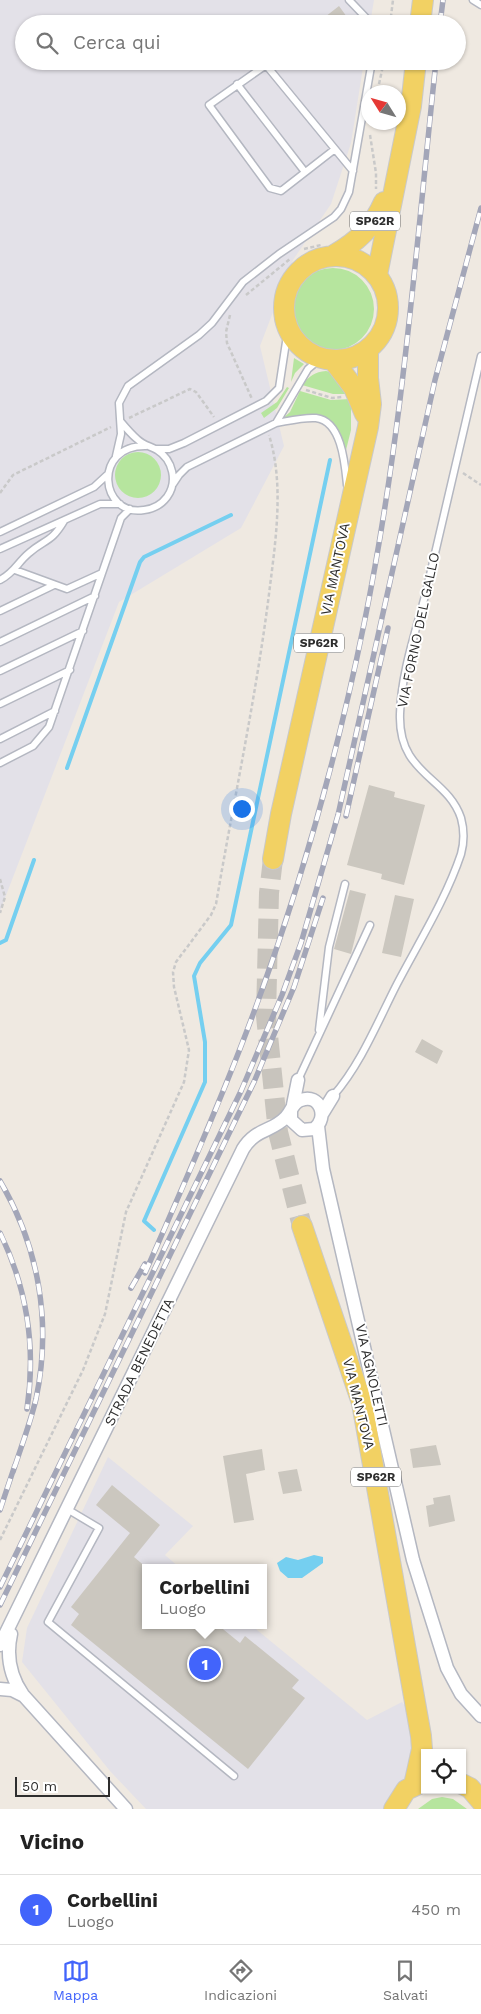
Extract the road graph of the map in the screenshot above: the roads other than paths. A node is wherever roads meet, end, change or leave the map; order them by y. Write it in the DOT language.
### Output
graph roads {
  1 [pos="349,0"];
  2 [pos="422,0"];
  3 [pos="473,0"];
  4 [pos="481,5"];
  5 [pos="363,15"];
  6 [pos="421,15"];
  7 [pos="258,70"];
  8 [pos="270,70"];
  9 [pos="370,70"];
  10 [pos="415,70"];
  11 [pos="237,84"];
  12 [pos="335,150"];
  13 [pos="353,171"];
  14 [pos="305,172"];
  15 [pos="397,173"];
  16 [pos="332,249"];
  17 [pos="378,275"];
  18 [pos="288,330"];
  19 [pos="368,349"];
  20 [pos="481,356"];
  21 [pos="327,359"];
  22 [pos="121,422"];
  23 [pos="276,423"];
  24 [pos="368,427"];
  25 [pos="146,446"];
  26 [pos="156,449"];
  27 [pos="116,456"];
  28 [pos="108,475"];
  29 [pos="172,486"];
  30 [pos="120,504"];
  31 [pos="349,505"];
  32 [pos="130,509"];
  33 [pos="64,520"];
  34 [pos="0,532"];
  35 [pos="0,549"];
  36 [pos="15,570"];
  37 [pos="102,574"];
  38 [pos="0,580"];
  39 [pos="54,585"];
  40 [pos="95,596"];
  41 [pos="0,611"];
  42 [pos="83,631"];
  43 [pos="0,642"];
  44 [pos="70,670"];
  45 [pos="0,671"];
  46 [pos="0,704"];
  47 [pos="55,711"];
  48 [pos="0,739"];
  49 [pos="0,758"];
  50 [pos="11,758"];
  51 [pos="0,763"];
  52 [pos="273,859"];
  53 [pos="345,884"];
  54 [pos="370,925"];
  55 [pos="318,1037"];
  56 [pos="298,1080"];
  57 [pos="333,1096"];
  58 [pos="315,1105"];
  59 [pos="292,1108"];
  60 [pos="279,1123"];
  61 [pos="318,1126"];
  62 [pos="299,1129"];
  63 [pos="323,1169"];
  64 [pos="302,1226"];
  65 [pos="67,1509"];
  66 [pos="15,1616"];
  67 [pos="0,1645"];
  68 [pos="10,1666"];
  69 [pos="0,1688"];
  70 [pos="24,1696"];
  71 [pos="481,1716"];
  72 [pos="425,1744"];
  73 [pos="234,1776"];
  74 [pos="419,1783"];
  75 [pos="466,1786"];
  76 [pos="481,1801"];
  77 [pos="126,1809"];
  78 [pos="394,1809"];
  1 -- 5 [label="lane"];
  2 -- 6 [label="main road"];
  3 -- 4 [label="lane"];
  7 -- 11 [label="lane"];
  8 -- 12 [label="lane"];
  9 -- 13 [label="lane"];
  10 -- 15 [label="main road, SP62R"];
  11 -- 14 [label="lane"];
  11 -- 14 [label="lane"];
  12 -- 13 [label="lane"];
  12 -- 14 [label="lane"];
  13 -- 22 [label="lane"];
  15 -- 16 [label="main road, SP62R"];
  15 -- 17 [label="main road, SP62R"];
  16 -- 17 [label="main road"];
  16 -- 18 [label="main road, SP62R"];
  17 -- 19 [label="main road"];
  18 -- 21 [label="main road, VIA MANTOVA / SP62R"];
  18 -- 26 [label="lane"];
  19 -- 21 [label="main road"];
  19 -- 24 [label="main road, VIA MANTOVA / SP62R"];
  20 -- 57 [label="lane, VIA FORNO DEL GALLO"];
  21 -- 23 [label="lane"];
  21 -- 24 [label="main road, VIA MANTOVA / SP62R"];
  22 -- 25 [label="lane"];
  22 -- 27 [label="lane"];
  23 -- 29 [label="lane"];
  23 -- 31 [label="lane"];
  24 -- 31 [label="main road, VIA MANTOVA / SP62R"];
  25 -- 26 [label="lane"];
  25 -- 27 [label="lane"];
  26 -- 29 [label="lane"];
  27 -- 28 [label="lane"];
  28 -- 30 [label="lane"];
  28 -- 34 [label="lane"];
  29 -- 32 [label="lane"];
  30 -- 32 [label="lane"];
  30 -- 33 [label="lane"];
  31 -- 52 [label="main road, VIA MANTOVA / SP62R"];
  32 -- 37 [label="lane"];
  33 -- 35 [label="lane"];
  33 -- 36 [label="lane"];
  36 -- 38 [label="lane"];
  36 -- 39 [label="lane"];
  37 -- 39 [label="lane"];
  37 -- 40 [label="lane"];
  39 -- 41 [label="lane"];
  40 -- 42 [label="lane"];
  40 -- 43 [label="lane"];
  42 -- 44 [label="lane"];
  42 -- 45 [label="lane"];
  44 -- 46 [label="lane"];
  44 -- 47 [label="lane"];
  47 -- 48 [label="lane"];
  47 -- 50 [label="lane"];
  49 -- 50 [label="lane"];
  50 -- 51 [label="lane"];
  53 -- 55 [label="lane"];
  54 -- 55 [label="lane, VIA AGNOLETTI"];
  55 -- 56 [label="lane, VIA AGNOLETTI"];
  56 -- 58 [label="street"];
  56 -- 59 [label="street, VIA AGNOLETTI"];
  57 -- 58 [label="street, VIA FORNO DEL GALLO"];
  58 -- 59 [label="street"];
  58 -- 61 [label="street, VIA AGNOLETTI"];
  59 -- 60 [label="street, STRADA BENEDETTA"];
  59 -- 62 [label="street, VIA AGNOLETTI"];
  60 -- 62 [label="street"];
  60 -- 65 [label="street, STRADA BENEDETTA"];
  61 -- 62 [label="street"];
  61 -- 63 [label="street, VIA AGNOLETTI"];
  62 -- 63 [label="street, VIA AGNOLETTI"];
  63 -- 71 [label="street, VIA AGNOLETTI"];
  64 -- 72 [label="main road, VIA MANTOVA / SP62R"];
  65 -- 66 [label="street, STRADA BENEDETTA"];
  65 -- 73 [label="lane"];
  66 -- 67 [label="street, STRADA BENEDETTA"];
  66 -- 68 [label="street, STRADA BENEDETTA"];
  68 -- 69 [label="street, STRADA BENEDETTA"];
  68 -- 70 [label="street, STRADA BENEDETTA"];
  69 -- 70 [label="street, STRADA BENEDETTA"];
  70 -- 77 [label="street, STRADA BENEDETTA"];
  72 -- 74 [label="main road, VIA MANTOVA / SP62R"];
  74 -- 78 [label="main road, VIA MANTOVA / SP62R"];
  75 -- 76 [label="main road"];
}
